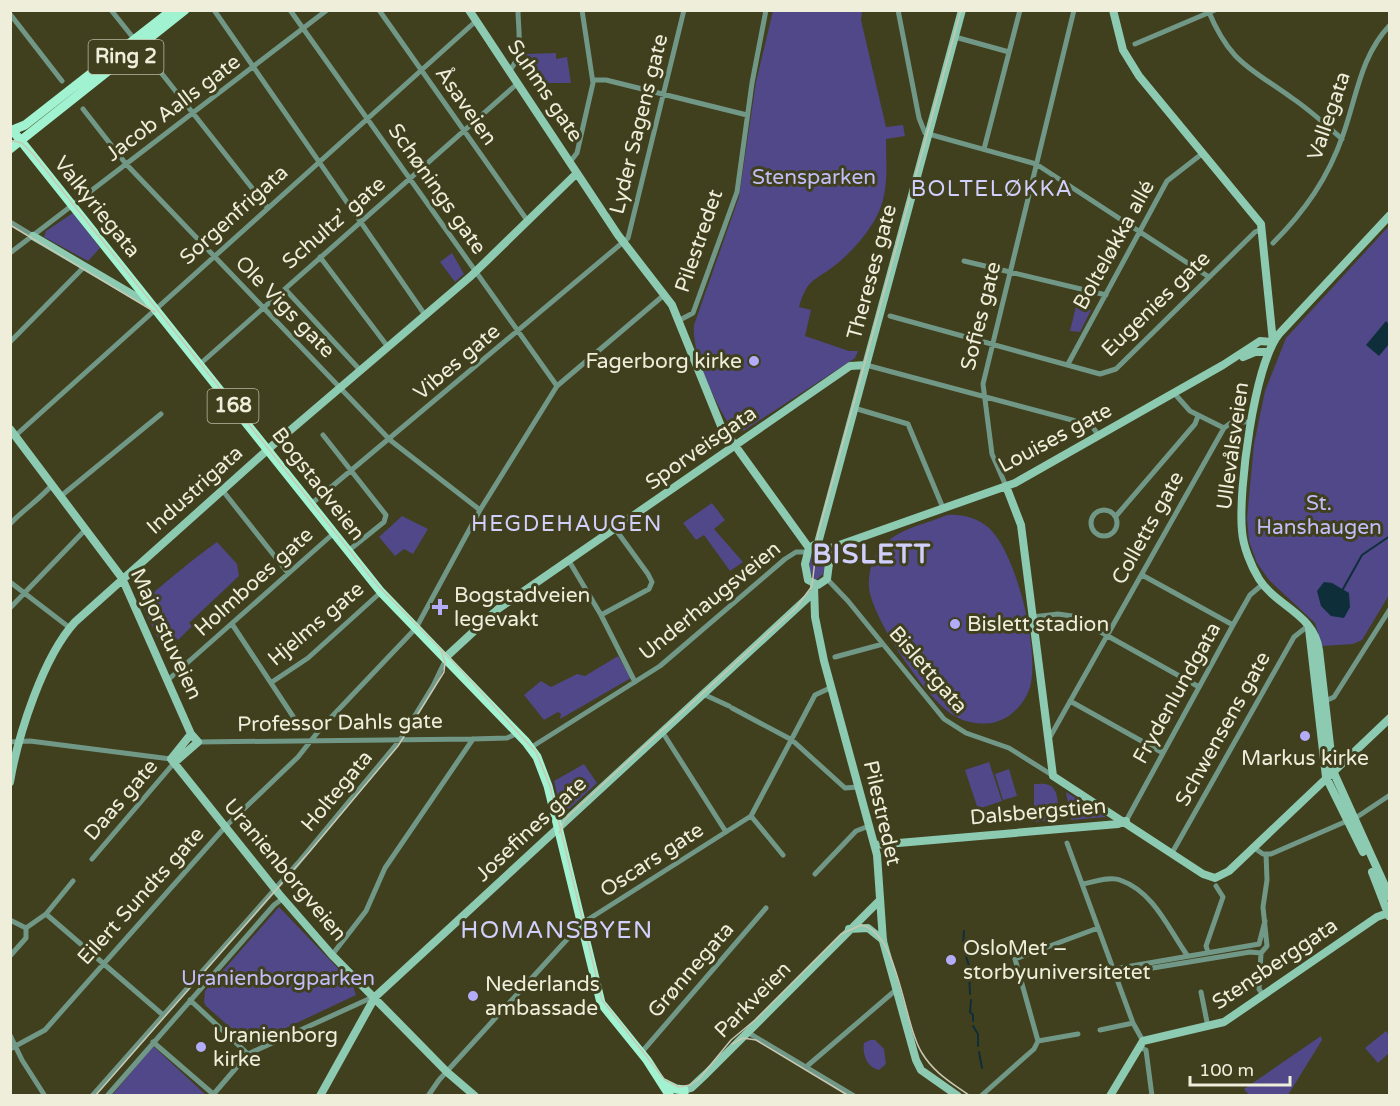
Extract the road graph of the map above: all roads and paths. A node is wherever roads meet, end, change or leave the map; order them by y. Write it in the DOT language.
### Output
graph roads {
  1 [pos="111,10"];
  2 [pos="172,10"];
  3 [pos="185,10"];
  4 [pos="214,10"];
  5 [pos="290,10"];
  6 [pos="327,10"];
  7 [pos="379,10"];
  8 [pos="469,10"];
  9 [pos="518,10"];
  10 [pos="582,10"];
  11 [pos="684,10"];
  12 [pos="766,10"];
  13 [pos="898,10"];
  14 [pos="962,10"];
  15 [pos="1020,10"];
  16 [pos="1074,10"];
  17 [pos="1113,10"];
  18 [pos="1210,11"];
  19 [pos="10,14"];
  20 [pos="476,21"];
  21 [pos="1389,25"];
  22 [pos="303,29"];
  23 [pos="955,37"];
  24 [pos="137,43"];
  25 [pos="1135,44"];
  26 [pos="1009,52"];
  27 [pos="253,68"];
  28 [pos="421,70"];
  29 [pos="510,70"];
  30 [pos="593,80"];
  31 [pos="62,81"];
  32 [pos="518,83"];
  33 [pos="663,94"];
  34 [pos="83,109"];
  35 [pos="192,113"];
  36 [pos="747,115"];
  37 [pos="367,118"];
  38 [pos="463,130"];
  39 [pos="11,131"];
  40 [pos="928,135"];
  41 [pos="1342,139"];
  42 [pos="21,140"];
  43 [pos="10,149"];
  44 [pos="984,149"];
  45 [pos="1203,153"];
  46 [pos="318,161"];
  47 [pos="570,162"];
  48 [pos="126,164"];
  49 [pos="1036,164"];
  50 [pos="576,172"];
  51 [pos="410,179"];
  52 [pos="73,206"];
  53 [pos="267,207"];
  54 [pos="1389,214"];
  55 [pos="527,220"];
  56 [pos="10,222"];
  57 [pos="360,222"];
  58 [pos="1262,229"];
  59 [pos="1140,232"];
  60 [pos="33,236"];
  61 [pos="624,243"];
  62 [pos="1273,243"];
  63 [pos="10,253"];
  64 [pos="213,256"];
  65 [pos="320,257"];
  66 [pos="964,261"];
  67 [pos="85,266"];
  68 [pos="476,272"];
  69 [pos="1010,272"];
  70 [pos="1209,277"];
  71 [pos="285,289"];
  72 [pos="664,295"];
  73 [pos="1106,295"];
  74 [pos="155,308"];
  75 [pos="262,308"];
  76 [pos="425,315"];
  77 [pos="890,316"];
  78 [pos="678,321"];
  79 [pos="518,332"];
  80 [pos="10,342"];
  81 [pos="1273,342"];
  82 [pos="993,344"];
  83 [pos="388,347"];
  84 [pos="1268,352"];
  85 [pos="200,364"];
  86 [pos="1068,364"];
  87 [pos="866,365"];
  88 [pos="1223,365"];
  89 [pos="360,370"];
  90 [pos="557,386"];
  91 [pos="340,388"];
  92 [pos="1174,393"];
  93 [pos="984,396"];
  94 [pos="854,408"];
  95 [pos="161,414"];
  96 [pos="1198,416"];
  97 [pos="1251,422"];
  98 [pos="1224,428"];
  99 [pos="12,432"];
  100 [pos="323,435"];
  101 [pos="1099,436"];
  102 [pos="390,440"];
  103 [pos="735,446"];
  104 [pos="268,450"];
  105 [pos="352,471"];
  106 [pos="52,485"];
  107 [pos="1006,486"];
  108 [pos="222,491"];
  109 [pos="61,496"];
  110 [pos="311,504"];
  111 [pos="943,508"];
  112 [pos="480,510"];
  113 [pos="1116,516"];
  114 [pos="10,524"];
  115 [pos="86,529"];
  116 [pos="616,530"];
  117 [pos="334,533"];
  118 [pos="818,543"];
  119 [pos="828,549"];
  120 [pos="808,550"];
  121 [pos="348,552"];
  122 [pos="569,561"];
  123 [pos="288,573"];
  124 [pos="1142,575"];
  125 [pos="122,578"];
  126 [pos="827,579"];
  127 [pos="10,582"];
  128 [pos="1263,584"];
  129 [pos="814,589"];
  130 [pos="381,592"];
  131 [pos="26,593"];
  132 [pos="10,608"];
  133 [pos="1389,609"];
  134 [pos="601,615"];
  135 [pos="1032,617"];
  136 [pos="232,624"];
  137 [pos="1233,625"];
  138 [pos="1309,625"];
  139 [pos="70,628"];
  140 [pos="416,628"];
  141 [pos="1108,635"];
  142 [pos="883,644"];
  143 [pos="446,657"];
  144 [pos="835,657"];
  145 [pos="169,679"];
  146 [pos="635,681"];
  147 [pos="272,682"];
  148 [pos="1198,687"];
  149 [pos="830,688"];
  150 [pos="705,695"];
  151 [pos="1070,702"];
  152 [pos="1321,702"];
  153 [pos="1389,718"];
  154 [pos="298,724"];
  155 [pos="518,733"];
  156 [pos="663,733"];
  157 [pos="191,734"];
  158 [pos="1050,737"];
  159 [pos="473,739"];
  160 [pos="400,740"];
  161 [pos="792,740"];
  162 [pos="14,742"];
  163 [pos="198,742"];
  164 [pos="311,742"];
  165 [pos="529,746"];
  166 [pos="1163,753"];
  167 [pos="173,761"];
  168 [pos="1329,774"];
  169 [pos="1053,776"];
  170 [pos="10,782"];
  171 [pos="858,787"];
  172 [pos="1389,795"];
  173 [pos="751,816"];
  174 [pos="1350,820"];
  175 [pos="1126,821"];
  176 [pos="870,826"];
  177 [pos="225,827"];
  178 [pos="558,828"];
  179 [pos="726,832"];
  180 [pos="1067,843"];
  181 [pos="875,845"];
  182 [pos="1254,847"];
  183 [pos="1172,853"];
  184 [pos="1266,854"];
  185 [pos="783,855"];
  186 [pos="92,859"];
  187 [pos="815,874"];
  188 [pos="73,881"];
  189 [pos="1083,884"];
  190 [pos="1216,886"];
  191 [pos="274,888"];
  192 [pos="1389,897"];
  193 [pos="282,899"];
  194 [pos="880,900"];
  195 [pos="766,908"];
  196 [pos="46,914"];
  197 [pos="1389,914"];
  198 [pos="10,920"];
  199 [pos="1265,921"];
  200 [pos="581,924"];
  201 [pos="26,928"];
  202 [pos="1098,928"];
  203 [pos="849,929"];
  204 [pos="883,941"];
  205 [pos="1208,952"];
  206 [pos="1261,953"];
  207 [pos="332,955"];
  208 [pos="1187,955"];
  209 [pos="10,956"];
  210 [pos="104,962"];
  211 [pos="1115,972"];
  212 [pos="897,989"];
  213 [pos="1201,992"];
  214 [pos="1263,995"];
  215 [pos="375,997"];
  216 [pos="190,1000"];
  217 [pos="163,1015"];
  218 [pos="1133,1023"];
  219 [pos="1208,1027"];
  220 [pos="1100,1030"];
  221 [pos="746,1031"];
  222 [pos="1078,1034"];
  223 [pos="10,1035"];
  224 [pos="1038,1041"];
  225 [pos="153,1042"];
  226 [pos="1142,1045"];
  227 [pos="13,1047"];
  228 [pos="641,1053"];
  229 [pos="248,1054"];
  230 [pos="806,1067"];
  231 [pos="447,1072"];
  232 [pos="662,1081"];
  233 [pos="684,1093"];
  234 [pos="212,1094"];
  235 [pos="45,1095"];
  236 [pos="92,1095"];
  237 [pos="107,1095"];
  238 [pos="320,1095"];
  239 [pos="428,1095"];
  240 [pos="475,1095"];
  241 [pos="670,1095"];
  242 [pos="854,1095"];
  243 [pos="958,1095"];
  244 [pos="981,1095"];
  245 [pos="1110,1095"];
  246 [pos="1152,1095"];
  1 -- 24 [label="street"];
  2 -- 24 [label="main road, Ring 2"];
  3 -- 24 [label="main road, Ring 2"];
  4 -- 27 [label="street"];
  5 -- 22 [label="street, Schønings gate"];
  6 -- 22 [label="street, Jacob Aalls gate"];
  7 -- 28 [label="street, Åsaveien"];
  8 -- 20 [label="street, Suhms gate"];
  9 -- 29 [label="street"];
  10 -- 30 [label="street"];
  11 -- 33 [label="street, Lyder Sagens gate"];
  12 -- 36 [label="street, Pilestredet"];
  13 -- 40 [label="street"];
  14 -- 23 [label="street, Thereses gate"];
  15 -- 26 [label="street"];
  16 -- 49 [label="street, Sofies gate"];
  17 -- 45 [label="street"];
  18 -- 25 [label="street"];
  18 -- 41 [label="street"];
  19 -- 31 [label="street"];
  20 -- 28 [label="street, Sorgenfrigata"];
  20 -- 29 [label="street, Suhms gate"];
  21 -- 41 [label="street, Vallegata"];
  22 -- 27 [label="street, Jacob Aalls gate"];
  22 -- 37 [label="street, Schønings gate"];
  23 -- 26 [label="street"];
  23 -- 40 [label="street, Thereses gate"];
  24 -- 35 [label="street"];
  24 -- 39 [label="main road, Ring 2"];
  24 -- 42 [label="main road, Ring 2"];
  26 -- 44 [label="street"];
  27 -- 35 [label="street, Jacob Aalls gate"];
  27 -- 46 [label="street"];
  28 -- 37 [label="street, Sorgenfrigata"];
  28 -- 38 [label="street, Åsaveien"];
  29 -- 32 [label="street, Suhms gate"];
  30 -- 33 [label="street"];
  30 -- 47 [label="street"];
  32 -- 38 [label="street, Schultz’ gate"];
  32 -- 47 [label="street, Suhms gate"];
  33 -- 36 [label="street"];
  33 -- 61 [label="street, Lyder Sagens gate"];
  34 -- 48 [label="street, Ole Vigs gate"];
  35 -- 48 [label="street, Jacob Aalls gate"];
  35 -- 53 [label="street"];
  36 -- 78 [label="street, Pilestredet"];
  37 -- 46 [label="street, Sorgenfrigata"];
  37 -- 51 [label="street, Schønings gate"];
  38 -- 51 [label="street, Schultz’ gate"];
  38 -- 55 [label="street, Åsaveien"];
  39 -- 42 [label="main road, Valkyriegata / 168"];
  40 -- 44 [label="street"];
  40 -- 87 [label="street, Thereses gate"];
  41 -- 62 [label="street, Vallegata"];
  42 -- 43 [label="main road, Ring 2"];
  42 -- 52 [label="main road, Valkyriegata / 168"];
  44 -- 49 [label="street"];
  45 -- 58 [label="street"];
  45 -- 59 [label="street, Bolteløkka allé"];
  46 -- 53 [label="street, Sorgenfrigata"];
  46 -- 57 [label="street"];
  47 -- 50 [label="street, Suhms gate"];
  48 -- 52 [label="street, Jacob Aalls gate"];
  48 -- 64 [label="street, Ole Vigs gate"];
  49 -- 59 [label="street"];
  49 -- 69 [label="street, Sofies gate"];
  50 -- 55 [label="street, Industrigata"];
  50 -- 61 [label="street, Suhms gate"];
  51 -- 57 [label="street, Schultz’ gate"];
  51 -- 68 [label="street, Schønings gate"];
  52 -- 60 [label="street, Jacob Aalls gate"];
  52 -- 74 [label="main road, Valkyriegata / 168"];
  53 -- 64 [label="street, Sorgenfrigata"];
  54 -- 81 [label="street"];
  55 -- 68 [label="street, Industrigata"];
  56 -- 60 [label="street, Bogstadveien"];
  57 -- 65 [label="street, Schultz’ gate"];
  57 -- 76 [label="street"];
  58 -- 70 [label="street, Eugenies gate"];
  58 -- 81 [label="street"];
  59 -- 70 [label="street"];
  59 -- 73 [label="street, Bolteløkka allé"];
  60 -- 63 [label="street, Jacob Aalls gate"];
  60 -- 67 [label="street, Bogstadveien"];
  61 -- 72 [label="street, Suhms gate"];
  61 -- 79 [label="street, Vibes gate"];
  64 -- 74 [label="street, Sorgenfrigata"];
  64 -- 75 [label="street, Ole Vigs gate"];
  65 -- 71 [label="street, Schultz’ gate"];
  65 -- 83 [label="street"];
  66 -- 69 [label="street"];
  67 -- 74 [label="street, Bogstadveien"];
  67 -- 80 [label="street"];
  68 -- 76 [label="street, Industrigata"];
  68 -- 79 [label="street, Schønings gate"];
  69 -- 73 [label="street"];
  69 -- 82 [label="street, Sofies gate"];
  70 -- 86 [label="street, Eugenies gate"];
  71 -- 75 [label="street, Schultz’ gate"];
  71 -- 89 [label="street"];
  72 -- 78 [label="street, Suhms gate"];
  72 -- 90 [label="street, Eilert Sundts gate"];
  73 -- 86 [label="street, Bolteløkka allé"];
  74 -- 85 [label="main road, Bogstadveien / 168"];
  74 -- 99 [label="street, Sorgenfrigata"];
  75 -- 85 [label="street, Schultz’ gate"];
  75 -- 91 [label="street, Ole Vigs gate"];
  76 -- 83 [label="street, Industrigata"];
  77 -- 82 [label="street, Eugenies gate"];
  78 -- 103 [label="street, Pilestredet"];
  79 -- 90 [label="street, Schønings gate"];
  79 -- 102 [label="street, Vibes gate"];
  81 -- 84 [label="street, Ullevålsveien"];
  81 -- 88 [label="street, Louises gate"];
  82 -- 86 [label="street, Eugenies gate"];
  82 -- 93 [label="street, Sofies gate"];
  83 -- 89 [label="street, Industrigata"];
  84 -- 88 [label="street, Louises gate"];
  84 -- 97 [label="street, Ullevålsveien"];
  85 -- 104 [label="main road, Bogstadveien / 168"];
  87 -- 93 [label="street"];
  87 -- 94 [label="street, Thereses gate"];
  87 -- 103 [label="street, Sporveisgata"];
  88 -- 92 [label="street, Louises gate"];
  89 -- 91 [label="street, Industrigata"];
  90 -- 112 [label="street, Eilert Sundts gate"];
  91 -- 102 [label="street, Ole Vigs gate"];
  91 -- 104 [label="street, Industrigata"];
  92 -- 96 [label="street"];
  92 -- 101 [label="street, Louises gate"];
  93 -- 101 [label="street"];
  93 -- 107 [label="street, Sofies gate"];
  94 -- 111 [label="street"];
  94 -- 118 [label="street, Thereses gate"];
  95 -- 109 [label="street"];
  96 -- 98 [label="street"];
  96 -- 113 [label="street"];
  97 -- 98 [label="street"];
  97 -- 128 [label="street, Ullevålsveien"];
  98 -- 124 [label="street, Colletts gate"];
  99 -- 106 [label="street, Majorstuveien"];
  100 -- 105 [label="street"];
  101 -- 107 [label="street, Louises gate"];
  102 -- 105 [label="street, Vibes gate"];
  102 -- 112 [label="street, Ole Vigs gate"];
  103 -- 116 [label="street, Sporveisgata"];
  103 -- 120 [label="street, Pilestredet"];
  104 -- 108 [label="street, Industrigata"];
  104 -- 110 [label="main road, Bogstadveien / 168"];
  105 -- 110 [label="street, Vibes gate"];
  105 -- 121 [label="street"];
  106 -- 109 [label="street, Majorstuveien"];
  106 -- 114 [label="street"];
  107 -- 111 [label="street, Louises gate"];
  107 -- 135 [label="street, Sofies gate"];
  108 -- 123 [label="street"];
  108 -- 125 [label="street, Industrigata"];
  109 -- 115 [label="street, Majorstuveien"];
  110 -- 117 [label="main road, Bogstadveien / 168"];
  111 -- 119 [label="street, Louises gate"];
  112 -- 140 [label="street, Eilert Sundts gate"];
  113 -- 113 [label="street"];
  115 -- 125 [label="street, Majorstuveien"];
  115 -- 131 [label="street"];
  116 -- 122 [label="street, Sporveisgata"];
  116 -- 134 [label="street"];
  117 -- 121 [label="main road, Bogstadveien / 168"];
  117 -- 123 [label="street, Holmboes gate"];
  118 -- 119 [label="street"];
  118 -- 120 [label="street"];
  119 -- 126 [label="street"];
  120 -- 129 [label="street, Pilestredet"];
  120 -- 146 [label="street, Underhaugsveien"];
  121 -- 130 [label="main road, Bogstadveien / 168"];
  122 -- 134 [label="street, Underhaugsveien"];
  122 -- 143 [label="street, Sporveisgata"];
  123 -- 136 [label="street, Holmboes gate"];
  124 -- 137 [label="street"];
  124 -- 141 [label="street, Colletts gate"];
  125 -- 139 [label="street, Industrigata"];
  125 -- 145 [label="street, Majorstuveien"];
  126 -- 129 [label="street, Josefines gate"];
  126 -- 142 [label="street, Bislettgata"];
  127 -- 131 [label="street"];
  128 -- 137 [label="street, Frydenlundgata"];
  128 -- 138 [label="street, Ullevålsveien"];
  129 -- 149 [label="street, Pilestredet"];
  129 -- 150 [label="street, Josefines gate"];
  130 -- 140 [label="main road, Bogstadveien / 168"];
  130 -- 147 [label="street, Hjelms gate"];
  131 -- 132 [label="street"];
  131 -- 139 [label="street"];
  133 -- 152 [label="street"];
  134 -- 146 [label="street, Underhaugsveien"];
  135 -- 141 [label="street"];
  135 -- 158 [label="street, Sofies gate"];
  136 -- 145 [label="street, Holmboes gate"];
  136 -- 147 [label="street"];
  137 -- 148 [label="street, Frydenlundgata"];
  138 -- 152 [label="street"];
  138 -- 183 [label="street, Schwensens gate"];
  139 -- 162 [label="street, Industrigata"];
  140 -- 143 [label="main road, Bogstadveien / 168"];
  140 -- 164 [label="street, Eilert Sundts gate"];
  141 -- 148 [label="street"];
  141 -- 151 [label="street, Colletts gate"];
  142 -- 144 [label="street"];
  142 -- 169 [label="street, Bislettgata"];
  143 -- 155 [label="main road, Bogstadveien / 168"];
  143 -- 160 [label="street, Holtegata"];
  145 -- 157 [label="street, Majorstuveien"];
  146 -- 165 [label="street, Underhaugsveien"];
  147 -- 154 [label="street"];
  148 -- 166 [label="street, Frydenlundgata"];
  149 -- 161 [label="street, Oscars gate"];
  149 -- 171 [label="street, Pilestredet"];
  150 -- 156 [label="street, Josefines gate"];
  150 -- 161 [label="street"];
  151 -- 158 [label="street, Colletts gate"];
  151 -- 166 [label="street"];
  152 -- 168 [label="street"];
  153 -- 168 [label="street"];
  155 -- 159 [label="street, Professor Dahls gate"];
  155 -- 165 [label="main road, Bogstadveien / 168"];
  156 -- 178 [label="street, Josefines gate"];
  156 -- 179 [label="street"];
  157 -- 163 [label="street, Majorstuveien"];
  157 -- 167 [label="street"];
  158 -- 169 [label="street, Sofies gate"];
  159 -- 160 [label="street, Professor Dahls gate"];
  159 -- 207 [label="street"];
  160 -- 164 [label="street, Professor Dahls gate"];
  160 -- 191 [label="street, Holtegata"];
  161 -- 171 [label="street"];
  161 -- 173 [label="street, Oscars gate"];
  162 -- 167 [label="street"];
  162 -- 170 [label="street, Industrigata"];
  163 -- 164 [label="street, Professor Dahls gate"];
  163 -- 167 [label="street"];
  164 -- 177 [label="street, Eilert Sundts gate"];
  165 -- 178 [label="main road, 168"];
  166 -- 175 [label="street, Frydenlundgata"];
  167 -- 177 [label="street, Uranienborgveien"];
  167 -- 186 [label="street, Daas gate"];
  168 -- 174 [label="street"];
  168 -- 182 [label="street"];
  169 -- 175 [label="street"];
  171 -- 176 [label="street, Pilestredet"];
  172 -- 174 [label="street"];
  173 -- 179 [label="street, Oscars gate"];
  173 -- 185 [label="street"];
  174 -- 184 [label="street"];
  174 -- 192 [label="street"];
  174 -- 197 [label="street"];
  175 -- 181 [label="street, Dalsbergstien"];
  175 -- 183 [label="street, Dalsbergstien"];
  176 -- 181 [label="street, Pilestredet"];
  176 -- 187 [label="street"];
  177 -- 191 [label="street, Uranienborgveien"];
  177 -- 210 [label="street, Eilert Sundts gate"];
  178 -- 200 [label="main road, 168"];
  178 -- 215 [label="street, Josefines gate"];
  179 -- 200 [label="street, Oscars gate"];
  180 -- 189 [label="street"];
  181 -- 194 [label="street, Pilestredet"];
  182 -- 183 [label="street, Dalsbergstien"];
  182 -- 184 [label="street"];
  184 -- 199 [label="street"];
  188 -- 196 [label="street"];
  189 -- 202 [label="street"];
  189 -- 208 [label="street"];
  190 -- 205 [label="street"];
  191 -- 193 [label="street, Uranienborgveien"];
  191 -- 217 [label="street, Holtegata"];
  193 -- 207 [label="street, Uranienborgveien"];
  193 -- 216 [label="street"];
  194 -- 203 [label="street, Parkveien"];
  194 -- 204 [label="street, Pilestredet"];
  195 -- 228 [label="street, Grønnegata"];
  196 -- 201 [label="street"];
  196 -- 210 [label="street"];
  197 -- 214 [label="street, Stensberggata"];
  198 -- 201 [label="street"];
  199 -- 205 [label="street"];
  199 -- 206 [label="street"];
  200 -- 228 [label="main road, 168"];
  200 -- 231 [label="street, Oscars gate"];
  201 -- 209 [label="street"];
  202 -- 211 [label="street"];
  202 -- 224 [label="street"];
  203 -- 204 [label="street"];
  203 -- 221 [label="street, Parkveien"];
  204 -- 212 [label="street, Pilestredet"];
  205 -- 208 [label="street"];
  206 -- 211 [label="street"];
  206 -- 214 [label="street"];
  207 -- 215 [label="street, Uranienborgveien"];
  208 -- 211 [label="street"];
  210 -- 217 [label="street"];
  210 -- 227 [label="street, Eilert Sundts gate"];
  211 -- 218 [label="street"];
  212 -- 230 [label="street"];
  212 -- 243 [label="street, Pilestredet"];
  213 -- 219 [label="street"];
  214 -- 219 [label="street, Stensberggata"];
  215 -- 229 [label="street, Josefines gate"];
  215 -- 231 [label="street, Uranienborgveien"];
  215 -- 238 [label="street"];
  216 -- 225 [label="street"];
  216 -- 229 [label="street"];
  217 -- 236 [label="street, Holtegata"];
  218 -- 220 [label="street"];
  218 -- 226 [label="street"];
  219 -- 226 [label="street, Stensberggata"];
  221 -- 230 [label="street"];
  221 -- 233 [label="street, Parkveien"];
  222 -- 224 [label="street"];
  223 -- 227 [label="street"];
  224 -- 244 [label="street"];
  225 -- 234 [label="street"];
  225 -- 237 [label="street"];
  226 -- 245 [label="street"];
  226 -- 246 [label="street"];
  227 -- 235 [label="street"];
  228 -- 232 [label="main road, 168"];
  229 -- 234 [label="street"];
  230 -- 242 [label="street"];
  231 -- 239 [label="street, Oscars gate"];
  231 -- 240 [label="street, Uranienborgveien"];
  232 -- 233 [label="main road"];
  232 -- 241 [label="main road, 168"];
}
